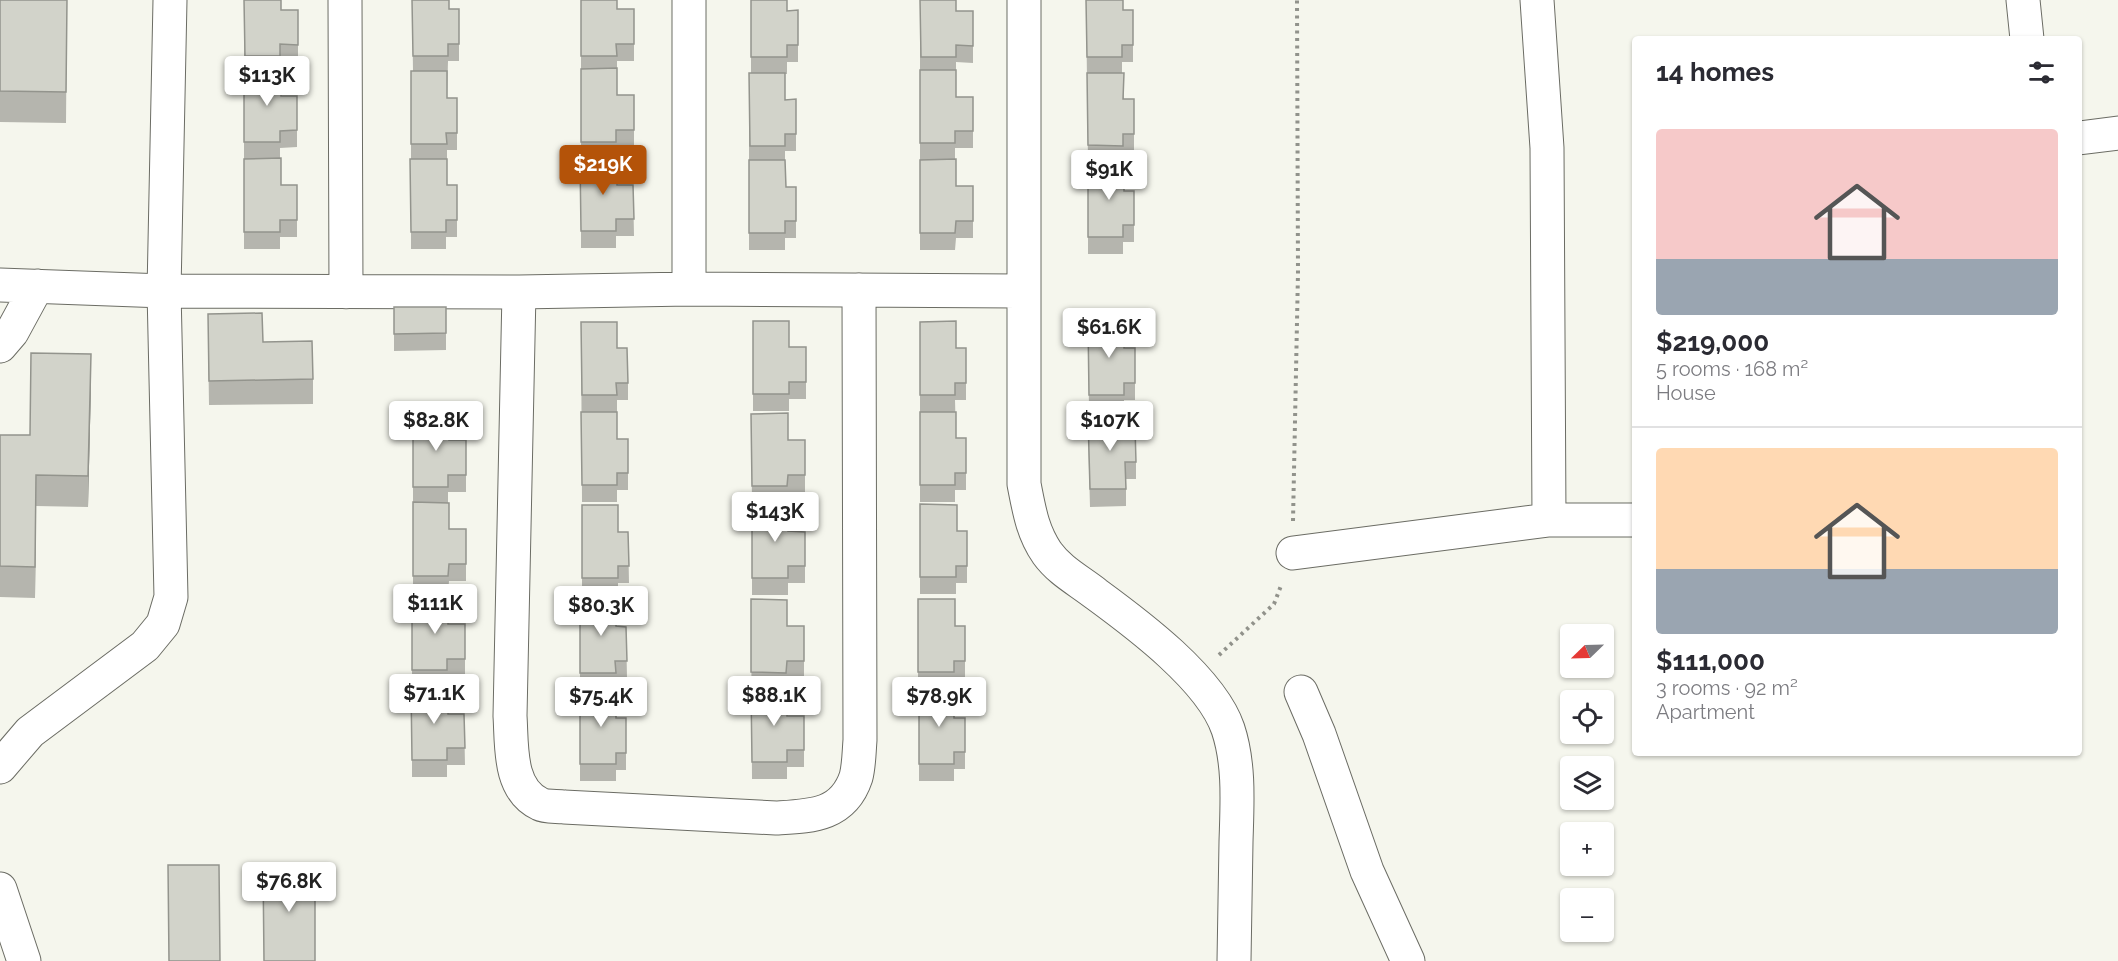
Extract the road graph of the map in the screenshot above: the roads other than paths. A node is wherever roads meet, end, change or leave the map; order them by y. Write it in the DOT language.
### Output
graph roads {
  1 [pos="171,0"];
  2 [pos="345,0"];
  3 [pos="689,0"];
  4 [pos="1024,0"];
  5 [pos="1538,0"];
  6 [pos="2023,0"];
  7 [pos="2027,36"];
  8 [pos="2118,133"];
  9 [pos="2082,138"];
  10 [pos="0,285"];
  11 [pos="37,286"];
  12 [pos="689,289"];
  13 [pos="860,290"];
  14 [pos="164,291"];
  15 [pos="1024,291"];
  16 [pos="346,292"];
  17 [pos="519,292"];
  18 [pos="0,346"];
  19 [pos="1549,520"];
  20 [pos="1632,520"];
  21 [pos="1293,553"];
  22 [pos="1301,692"];
  23 [pos="0,766"];
  24 [pos="0,890"];
  25 [pos="24,961"];
  26 [pos="1234,961"];
  27 [pos="1408,961"];
  1 -- 14 [label="street"];
  2 -- 16 [label="street"];
  3 -- 12 [label="street"];
  4 -- 15 [label="street"];
  5 -- 19 [label="street"];
  6 -- 7 [label="street"];
  8 -- 9 [label="street"];
  10 -- 11 [label="street"];
  11 -- 14 [label="street"];
  11 -- 18 [label="street"];
  12 -- 13 [label="street"];
  12 -- 17 [label="street"];
  13 -- 15 [label="street"];
  13 -- 17 [label="street"];
  14 -- 16 [label="street"];
  14 -- 23 [label="street"];
  15 -- 26 [label="street"];
  16 -- 17 [label="street"];
  19 -- 20 [label="street"];
  19 -- 21 [label="street"];
  22 -- 27 [label="street"];
  24 -- 25 [label="street"];
}
